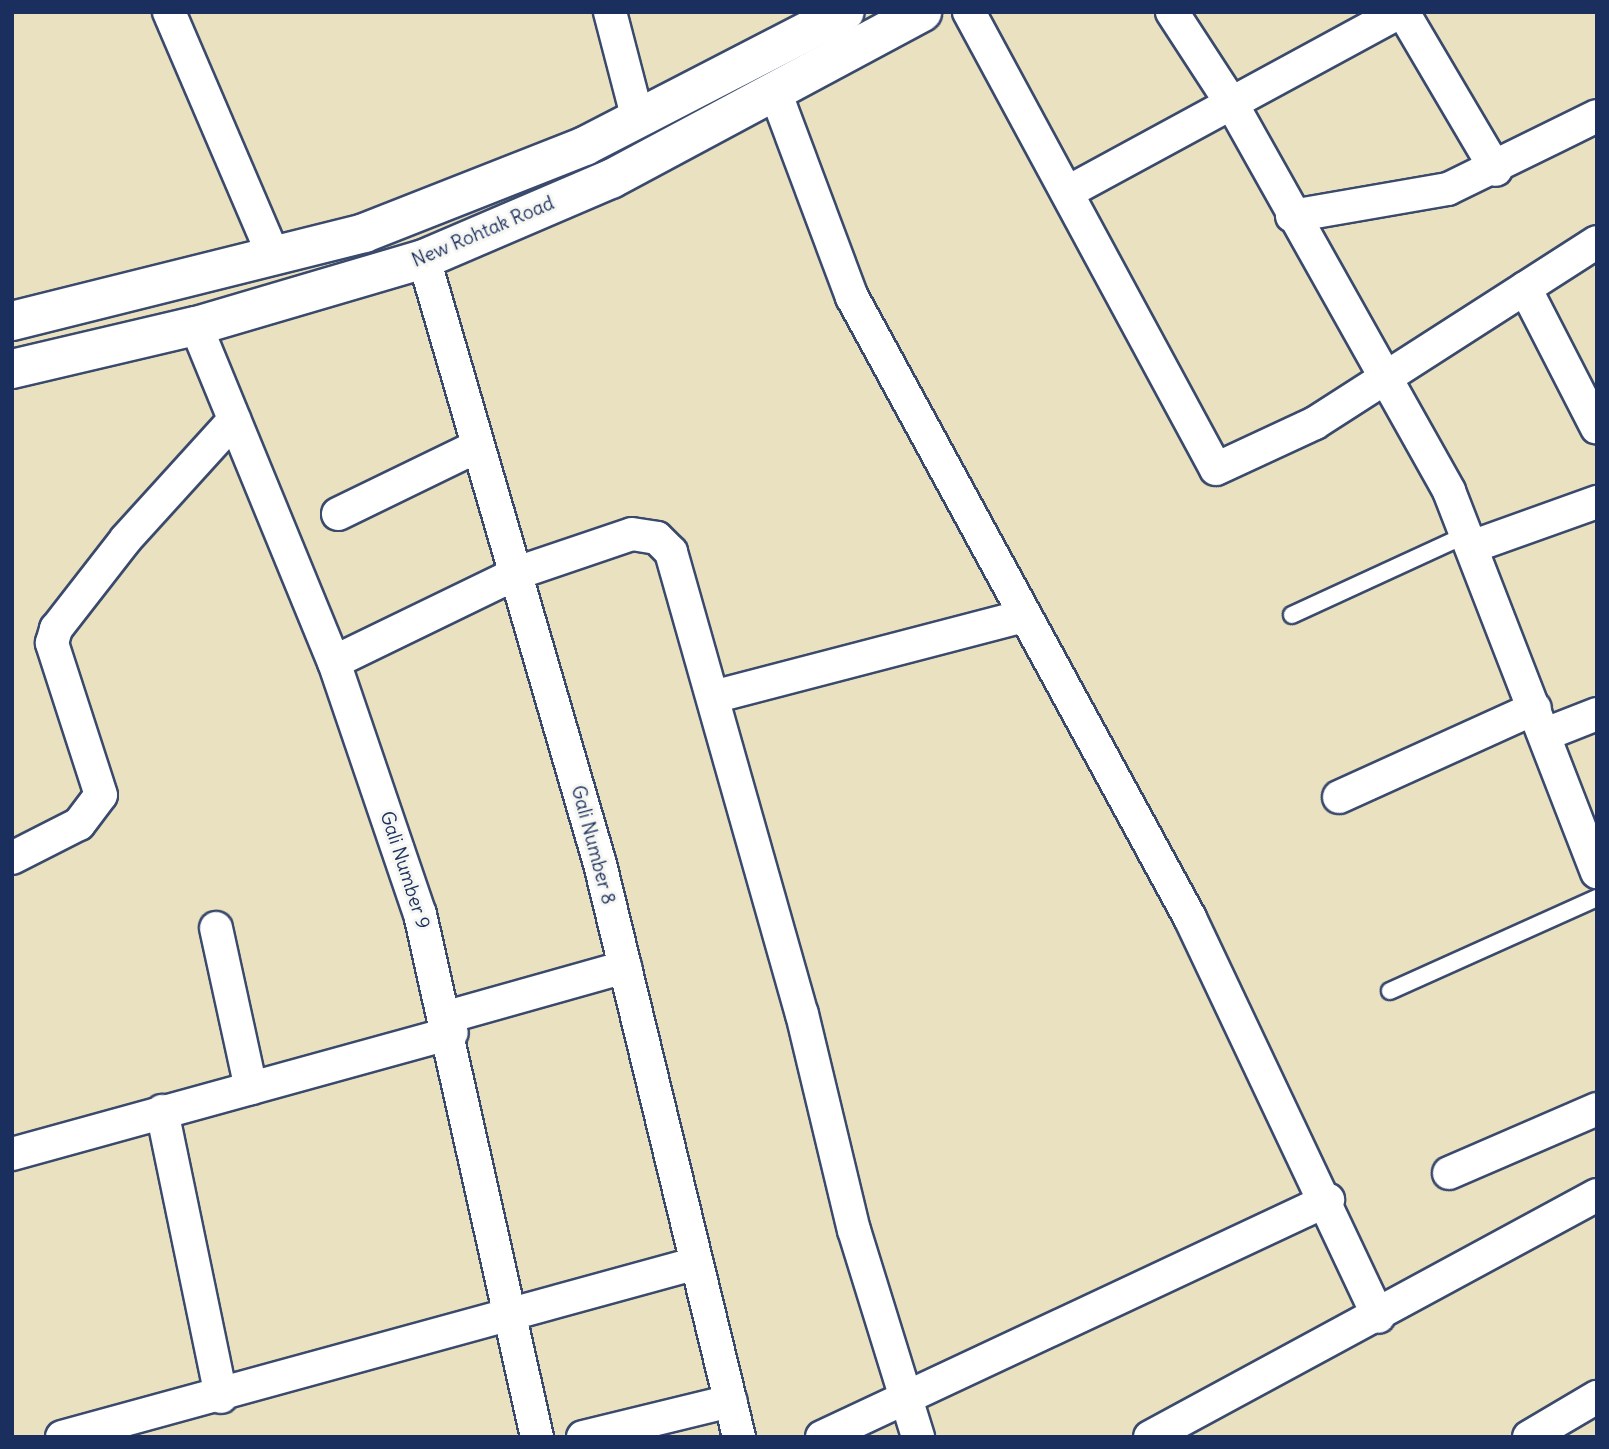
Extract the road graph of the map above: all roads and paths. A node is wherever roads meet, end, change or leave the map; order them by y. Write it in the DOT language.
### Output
graph roads {
  1 [pos="169,12"];
  2 [pos="610,12"];
  3 [pos="845,12"];
  4 [pos="922,12"];
  5 [pos="969,12"];
  6 [pos="1172,12"];
  7 [pos="1401,12"];
  8 [pos="776,94"];
  9 [pos="1231,104"];
  10 [pos="1597,116"];
  11 [pos="637,117"];
  12 [pos="1496,170"];
  13 [pos="1068,192"];
  14 [pos="1292,216"];
  15 [pos="1597,242"];
  16 [pos="274,257"];
  17 [pos="424,259"];
  18 [pos="1525,288"];
  19 [pos="12,321"];
  20 [pos="196,326"];
  21 [pos="12,369"];
  22 [pos="1384,381"];
  23 [pos="234,420"];
  24 [pos="1597,428"];
  25 [pos="476,447"];
  26 [pos="1597,502"];
  27 [pos="338,514"];
  28 [pos="1471,540"];
  29 [pos="517,573"];
  30 [pos="1292,615"];
  31 [pos="1023,617"];
  32 [pos="334,662"];
  33 [pos="713,696"];
  34 [pos="1597,714"];
  35 [pos="1541,721"];
  36 [pos="1339,797"];
  37 [pos="12,858"];
  38 [pos="1597,872"];
  39 [pos="1597,898"];
  40 [pos="216,928"];
  41 [pos="625,967"];
  42 [pos="1390,991"];
  43 [pos="450,1025"];
  44 [pos="251,1088"];
  45 [pos="1597,1109"];
  46 [pos="162,1111"];
  47 [pos="12,1154"];
  48 [pos="1449,1173"];
  49 [pos="1597,1195"];
  50 [pos="1328,1200"];
  51 [pos="697,1263"];
  52 [pos="509,1316"];
  53 [pos="1379,1317"];
  54 [pos="221,1397"];
  55 [pos="1597,1397"];
  56 [pos="905,1399"];
  57 [pos="731,1401"];
  58 [pos="62,1437"];
  59 [pos="537,1437"];
  60 [pos="583,1437"];
  61 [pos="739,1437"];
  62 [pos="822,1437"];
  63 [pos="918,1437"];
  64 [pos="1150,1437"];
  65 [pos="1529,1437"];
  1 -- 16 [label="street"];
  2 -- 11 [label="street"];
  3 -- 11 [label="main road"];
  4 -- 8 [label="main road, New Rohtak Road"];
  5 -- 13 [label="street"];
  6 -- 9 [label="street"];
  7 -- 9 [label="street"];
  7 -- 12 [label="street"];
  8 -- 17 [label="main road, New Rohtak Road"];
  8 -- 31 [label="street"];
  9 -- 13 [label="street"];
  9 -- 14 [label="street"];
  10 -- 12 [label="street"];
  11 -- 16 [label="main road"];
  12 -- 14 [label="street"];
  13 -- 22 [label="street"];
  14 -- 22 [label="street"];
  15 -- 18 [label="street"];
  16 -- 19 [label="main road"];
  17 -- 20 [label="main road, New Rohtak Road"];
  17 -- 25 [label="street, Gali Number 8"];
  18 -- 22 [label="street"];
  18 -- 24 [label="street"];
  20 -- 21 [label="main road, New Rohtak Road"];
  20 -- 23 [label="street, Gali Number 9"];
  22 -- 28 [label="street"];
  23 -- 32 [label="street, Gali Number 9"];
  23 -- 37 [label="street"];
  25 -- 27 [label="street"];
  25 -- 29 [label="street, Gali Number 8"];
  26 -- 28 [label="street"];
  28 -- 30 [label="lane"];
  28 -- 35 [label="street"];
  29 -- 32 [label="street"];
  29 -- 33 [label="street"];
  29 -- 41 [label="street, Gali Number 8"];
  31 -- 33 [label="street"];
  31 -- 50 [label="street"];
  32 -- 43 [label="street, Gali Number 9"];
  33 -- 56 [label="street"];
  34 -- 35 [label="street"];
  35 -- 36 [label="street"];
  35 -- 38 [label="street"];
  39 -- 42 [label="lane"];
  40 -- 44 [label="street"];
  41 -- 43 [label="street"];
  41 -- 51 [label="street, Gali Number 8"];
  43 -- 44 [label="street"];
  43 -- 52 [label="street, Gali Number 9"];
  44 -- 46 [label="street"];
  45 -- 48 [label="street"];
  46 -- 47 [label="street"];
  46 -- 54 [label="street"];
  49 -- 53 [label="street"];
  50 -- 53 [label="street"];
  50 -- 56 [label="street"];
  51 -- 52 [label="street"];
  51 -- 57 [label="street, Gali Number 8"];
  52 -- 54 [label="street"];
  52 -- 59 [label="street, Gali Number 9"];
  53 -- 64 [label="street"];
  54 -- 58 [label="street"];
  55 -- 65 [label="street"];
  56 -- 62 [label="street"];
  56 -- 63 [label="street"];
  57 -- 60 [label="street"];
  57 -- 61 [label="street, Gali Number 8"];
}
